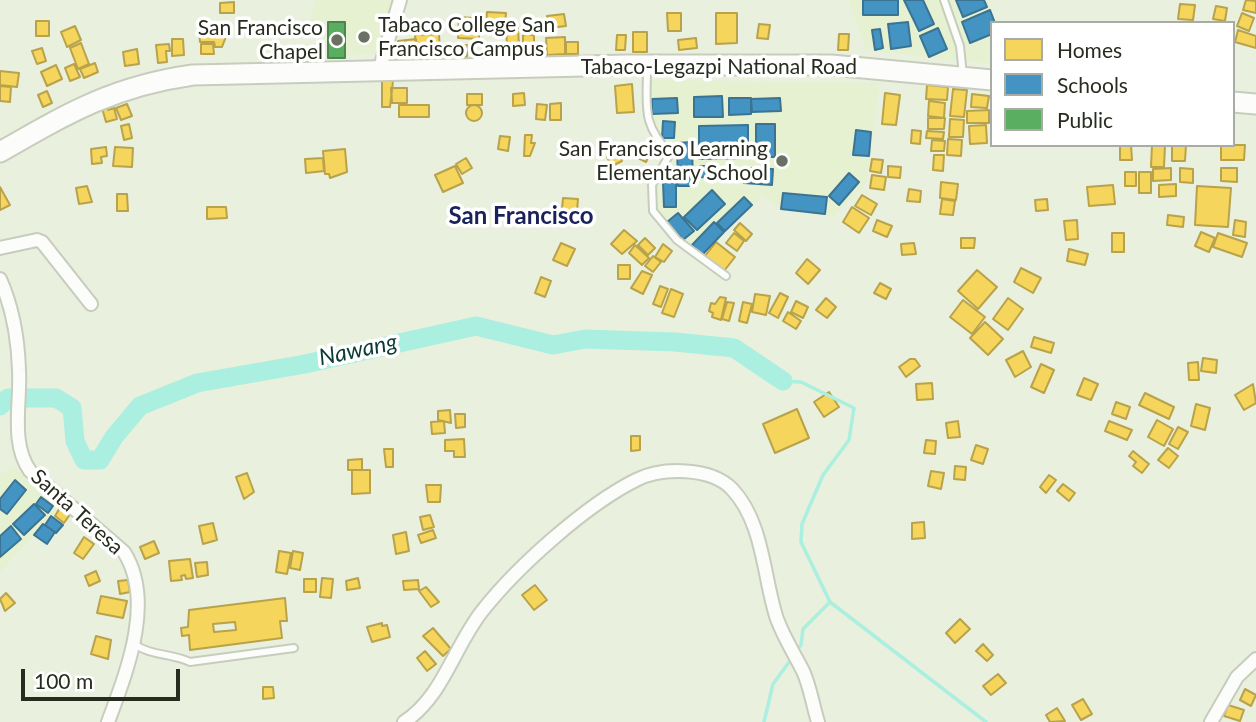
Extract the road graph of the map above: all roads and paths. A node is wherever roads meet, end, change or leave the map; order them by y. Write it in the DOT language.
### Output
graph roads {
  1 [pos="400,0"];
  2 [pos="944,0"];
  3 [pos="647,65"];
  4 [pos="379,71"];
  5 [pos="963,77"];
  6 [pos="990,80"];
  7 [pos="1235,102"];
  8 [pos="1256,104"];
  9 [pos="0,152"];
  10 [pos="0,248"];
  11 [pos="726,276"];
  12 [pos="0,279"];
  13 [pos="91,304"];
  14 [pos="132,643"];
  15 [pos="294,648"];
  16 [pos="1256,659"];
  17 [pos="108,722"];
  18 [pos="404,722"];
  19 [pos="818,722"];
  20 [pos="1211,722"];
  1 -- 4 [label="street"];
  2 -- 5 [label="lane"];
  3 -- 4 [label="main road, Tabaco-Legazpi National Road"];
  3 -- 5 [label="main road, Tabaco-Legazpi National Road"];
  3 -- 11 [label="lane"];
  4 -- 9 [label="main road, Tabaco-Legazpi National Road"];
  5 -- 6 [label="main road, Tabaco-Legazpi National Road"];
  7 -- 8 [label="main road"];
  10 -- 13 [label="street"];
  12 -- 14 [label="street, Santa Teresa"];
  14 -- 15 [label="lane"];
  14 -- 17 [label="street, Santa Teresa"];
  16 -- 20 [label="street"];
  18 -- 19 [label="street"];
}
